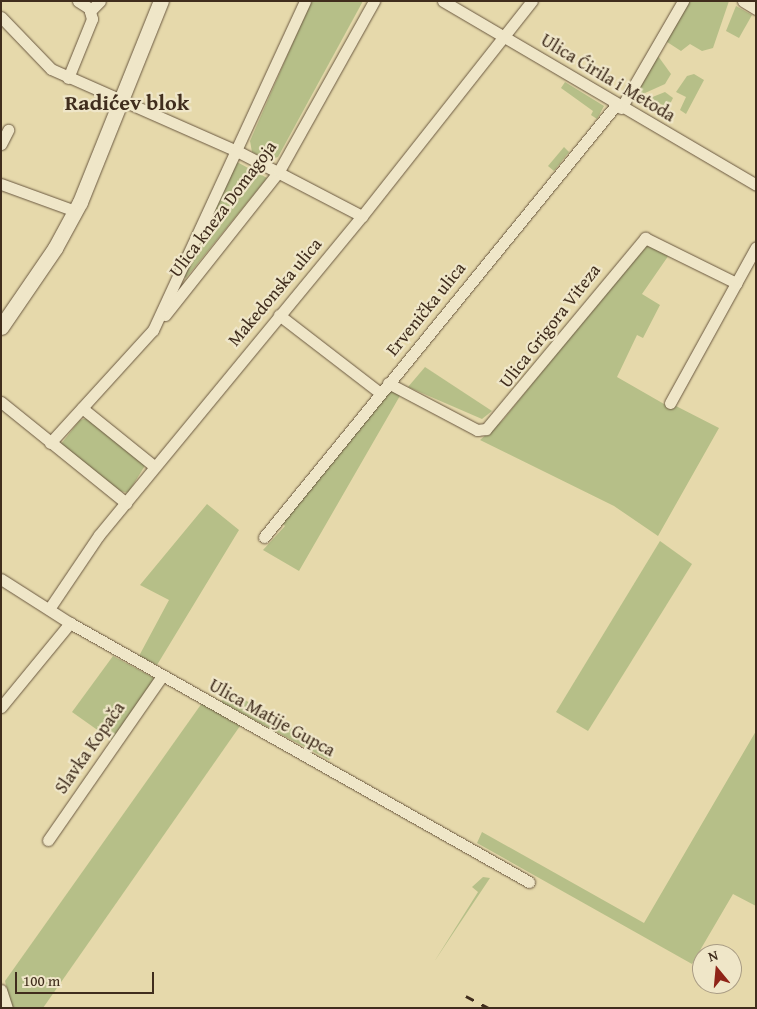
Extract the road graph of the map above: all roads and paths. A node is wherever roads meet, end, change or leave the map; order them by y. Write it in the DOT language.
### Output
graph roads {
  1 [pos="78,1"];
  2 [pos="100,1"];
  3 [pos="161,1"];
  4 [pos="305,1"];
  5 [pos="374,1"];
  6 [pos="443,1"];
  7 [pos="532,1"];
  8 [pos="683,1"];
  9 [pos="743,1"];
  10 [pos="756,9"];
  11 [pos="90,10"];
  12 [pos="1,17"];
  13 [pos="503,36"];
  14 [pos="68,78"];
  15 [pos="123,102"];
  16 [pos="619,106"];
  17 [pos="8,130"];
  18 [pos="1,144"];
  19 [pos="237,151"];
  20 [pos="279,171"];
  21 [pos="1,184"];
  22 [pos="756,185"];
  23 [pos="75,211"];
  24 [pos="362,216"];
  25 [pos="756,246"];
  26 [pos="736,283"];
  27 [pos="279,315"];
  28 [pos="1,327"];
  29 [pos="153,330"];
  30 [pos="388,383"];
  31 [pos="380,392"];
  32 [pos="1,402"];
  33 [pos="670,403"];
  34 [pos="82,408"];
  35 [pos="50,443"];
  36 [pos="154,466"];
  37 [pos="126,503"];
  38 [pos="264,537"];
  39 [pos="1,579"];
  40 [pos="49,609"];
  41 [pos="70,624"];
  42 [pos="162,676"];
  43 [pos="1,707"];
  44 [pos="48,840"];
  45 [pos="529,882"];
  46 [pos="1,990"];
  47 [pos="7,1008"];
  1 -- 11 [label="street"];
  2 -- 11 [label="street"];
  3 -- 15 [label="main road"];
  4 -- 19 [label="street, Ulica kneza Domagoja"];
  5 -- 20 [label="street, Ulica kneza Domagoja"];
  6 -- 13 [label="street, Ulica Ćirila i Metoda"];
  7 -- 13 [label="street, Makedonska ulica"];
  8 -- 16 [label="street, Ervenička ulica"];
  9 -- 10 [label="street"];
  11 -- 14 [label="street"];
  12 -- 14 [label="street"];
  13 -- 16 [label="street, Ulica Ćirila i Metoda"];
  13 -- 24 [label="street, Makedonska ulica"];
  14 -- 15 [label="street"];
  15 -- 19 [label="street"];
  15 -- 23 [label="main road"];
  16 -- 22 [label="street, Ulica Ćirila i Metoda"];
  16 -- 30 [label="street, Ervenička ulica"];
  17 -- 18 [label="street"];
  19 -- 20 [label="street"];
  19 -- 29 [label="street, Ulica kneza Domagoja"];
  20 -- 24 [label="street"];
  20 -- 29 [label="street, Ulica kneza Domagoja"];
  21 -- 23 [label="street"];
  23 -- 28 [label="main road"];
  24 -- 27 [label="street, Makedonska ulica"];
  25 -- 26 [label="street"];
  26 -- 30 [label="street, Ulica Grigora Viteza"];
  26 -- 33 [label="street"];
  27 -- 31 [label="street"];
  27 -- 36 [label="street, Makedonska ulica"];
  29 -- 34 [label="street, Ulica kneza Domagoja"];
  30 -- 31 [label="street, Ervenička ulica"];
  31 -- 38 [label="street, Ervenička ulica"];
  32 -- 35 [label="street"];
  34 -- 35 [label="street, Ulica kneza Domagoja"];
  34 -- 36 [label="street"];
  35 -- 37 [label="street"];
  36 -- 37 [label="street, Makedonska ulica"];
  37 -- 40 [label="street, Makedonska ulica"];
  39 -- 40 [label="street, Ulica Matije Gupca"];
  40 -- 41 [label="street, Ulica Matije Gupca"];
  41 -- 42 [label="street, Ulica Matije Gupca"];
  41 -- 43 [label="street"];
  42 -- 44 [label="street, Slavka Kopača"];
  42 -- 45 [label="street, Ulica Matije Gupca"];
  46 -- 47 [label="street"];
}
